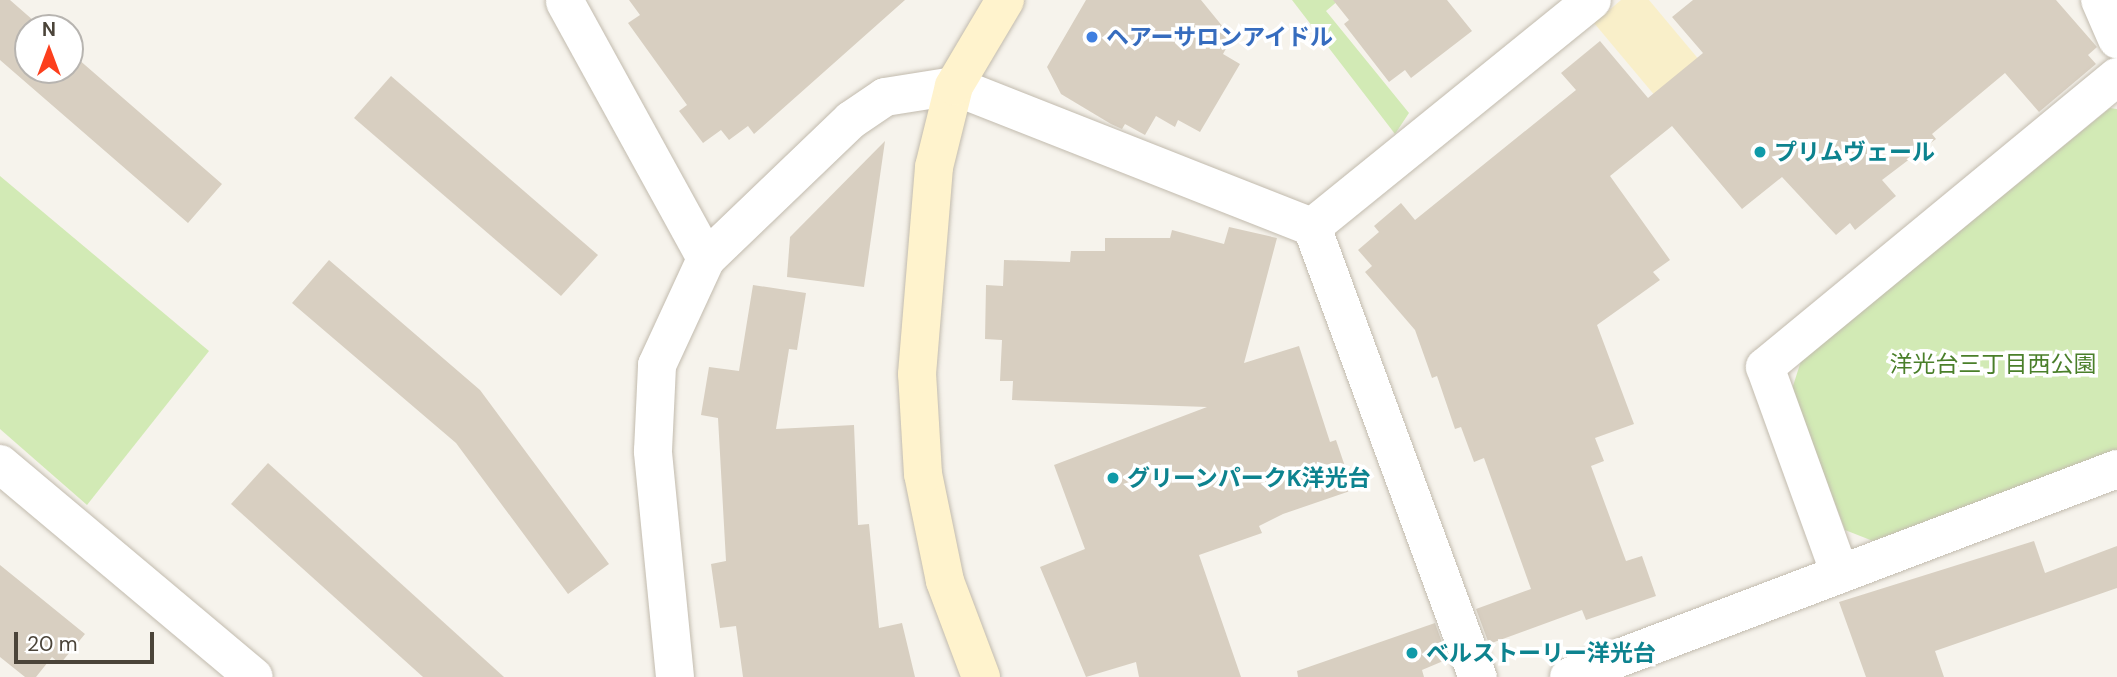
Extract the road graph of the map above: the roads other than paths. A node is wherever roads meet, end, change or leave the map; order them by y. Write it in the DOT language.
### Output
graph roads {
  1 [pos="1005,0"];
  2 [pos="1592,0"];
  3 [pos="2100,0"];
  4 [pos="565,1"];
  5 [pos="2117,38"];
  6 [pos="2117,77"];
  7 [pos="954,86"];
  8 [pos="1312,227"];
  9 [pos="706,259"];
  10 [pos="0,464"];
  11 [pos="2117,469"];
  12 [pos="1840,574"];
  13 [pos="254,677"];
  14 [pos="675,677"];
  15 [pos="981,677"];
  16 [pos="1478,677"];
  17 [pos="1569,677"];
  1 -- 7 [label="street"];
  2 -- 8 [label="street"];
  3 -- 5 [label="street"];
  4 -- 9 [label="street"];
  6 -- 12 [label="street"];
  7 -- 8 [label="street"];
  7 -- 9 [label="street"];
  7 -- 15 [label="street"];
  8 -- 16 [label="street"];
  9 -- 14 [label="street"];
  10 -- 13 [label="street"];
  11 -- 12 [label="street"];
  12 -- 17 [label="street"];
}
